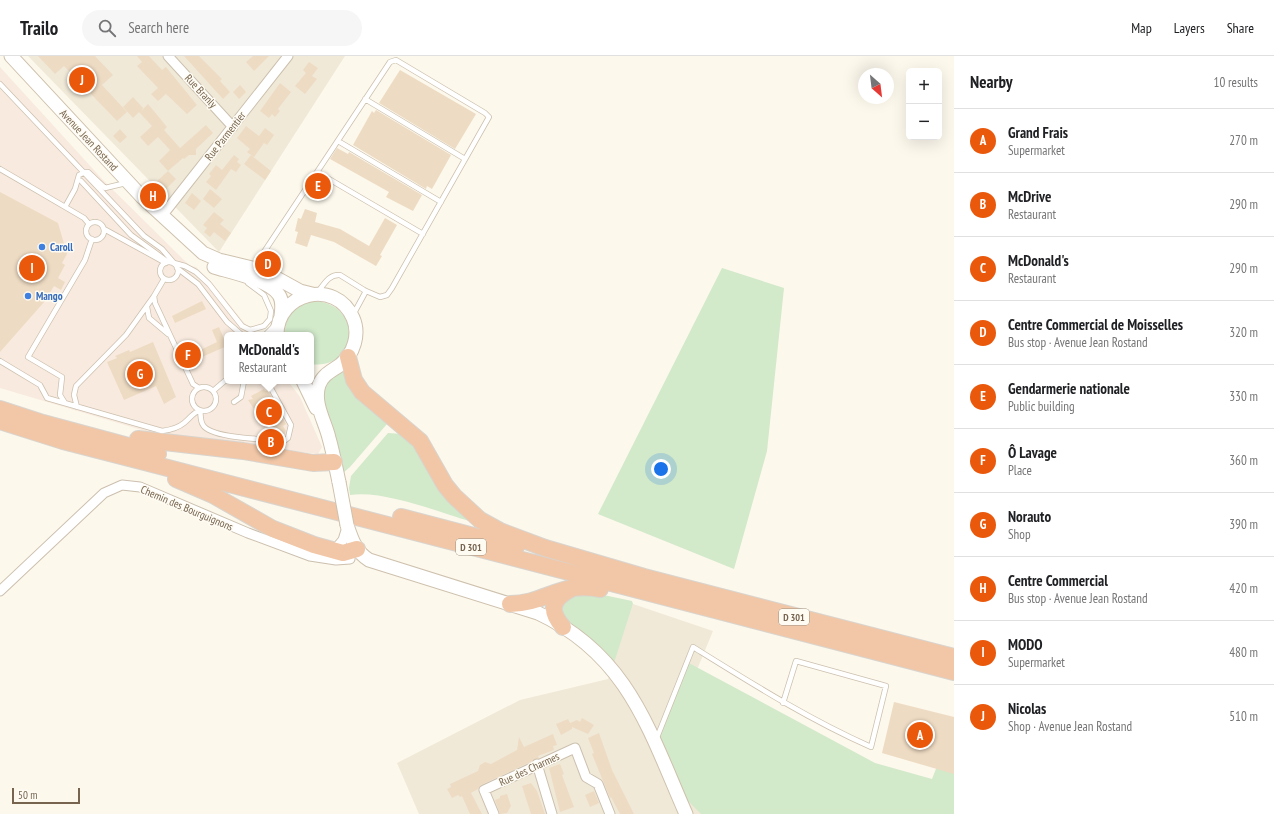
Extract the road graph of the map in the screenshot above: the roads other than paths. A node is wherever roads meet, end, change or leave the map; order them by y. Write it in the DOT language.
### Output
graph roads {
  1 [pos="11,56"];
  2 [pos="168,56"];
  3 [pos="288,56"];
  4 [pos="0,84"];
  5 [pos="365,99"];
  6 [pos="233,127"];
  7 [pos="338,141"];
  8 [pos="465,159"];
  9 [pos="0,169"];
  10 [pos="317,172"];
  11 [pos="82,173"];
  12 [pos="81,181"];
  13 [pos="129,184"];
  14 [pos="441,202"];
  15 [pos="65,207"];
  16 [pos="165,220"];
  17 [pos="89,224"];
  18 [pos="104,229"];
  19 [pos="423,234"];
  20 [pos="92,239"];
  21 [pos="262,256"];
  22 [pos="167,262"];
  23 [pos="207,264"];
  24 [pos="176,265"];
  25 [pos="164,279"];
  26 [pos="366,291"];
  27 [pos="314,294"];
  28 [pos="154,296"];
  29 [pos="147,305"];
  30 [pos="281,316"];
  31 [pos="353,318"];
  32 [pos="239,332"];
  33 [pos="275,332"];
  34 [pos="168,334"];
  35 [pos="348,357"];
  36 [pos="0,361"];
  37 [pos="330,371"];
  38 [pos="314,373"];
  39 [pos="224,382"];
  40 [pos="243,384"];
  41 [pos="269,384"];
  42 [pos="304,384"];
  43 [pos="199,388"];
  44 [pos="213,391"];
  45 [pos="0,401"];
  46 [pos="234,402"];
  47 [pos="66,404"];
  48 [pos="77,407"];
  49 [pos="0,409"];
  50 [pos="200,410"];
  51 [pos="0,421"];
  52 [pos="327,430"];
  53 [pos="334,462"];
  54 [pos="164,467"];
  55 [pos="255,519"];
  56 [pos="347,525"];
  57 [pos="248,533"];
  58 [pos="334,551"];
  59 [pos="359,552"];
  60 [pos="320,559"];
  61 [pos="644,578"];
  62 [pos="581,586"];
  63 [pos="0,591"];
  64 [pos="510,604"];
  65 [pos="563,627"];
  66 [pos="950,662"];
  67 [pos="783,703"];
  68 [pos="655,742"];
  69 [pos="537,764"];
  70 [pos="494,814"];
  71 [pos="552,814"];
  72 [pos="610,814"];
  73 [pos="686,814"];
  1 -- 13 [label="street, Avenue Jean Rostand"];
  2 -- 6 [label="street, Rue Branly"];
  3 -- 6 [label="street, Rue Parmentier"];
  4 -- 11 [label="lane"];
  5 -- 7 [label="lane"];
  5 -- 8 [label="lane"];
  5 -- 8 [label="lane"];
  6 -- 16 [label="street, Rue Parmentier"];
  7 -- 10 [label="lane"];
  7 -- 14 [label="lane"];
  8 -- 14 [label="lane"];
  9 -- 15 [label="lane"];
  10 -- 19 [label="lane"];
  10 -- 21 [label="lane"];
  11 -- 13 [label="lane"];
  11 -- 15 [label="lane"];
  11 -- 24 [label="lane"];
  12 -- 22 [label="lane"];
  13 -- 16 [label="street, Avenue Jean Rostand"];
  14 -- 19 [label="lane"];
  15 -- 17 [label="lane"];
  16 -- 23 [label="street, Avenue Jean Rostand"];
  16 -- 27 [label="street, Avenue Jean Rostand"];
  17 -- 18 [label="lane"];
  17 -- 20 [label="lane"];
  18 -- 20 [label="lane"];
  18 -- 22 [label="lane"];
  19 -- 26 [label="lane"];
  20 -- 47 [label="lane"];
  22 -- 24 [label="lane"];
  22 -- 25 [label="lane"];
  23 -- 24 [label="lane"];
  23 -- 30 [label="street, Avenue Jean Rostand"];
  24 -- 25 [label="lane"];
  24 -- 32 [label="lane"];
  25 -- 28 [label="lane"];
  26 -- 27 [label="lane"];
  26 -- 31 [label="lane"];
  27 -- 30 [label="street"];
  27 -- 31 [label="street, Avenue Jean Rostand"];
  28 -- 29 [label="lane"];
  28 -- 34 [label="lane"];
  29 -- 34 [label="lane"];
  29 -- 48 [label="lane"];
  30 -- 33 [label="street"];
  31 -- 35 [label="street"];
  34 -- 43 [label="lane"];
  35 -- 37 [label="street"];
  35 -- 61 [label="highway"];
  36 -- 47 [label="lane"];
  37 -- 38 [label="street"];
  37 -- 52 [label="street"];
  39 -- 44 [label="lane"];
  40 -- 46 [label="lane"];
  41 -- 50 [label="lane"];
  42 -- 52 [label="street"];
  43 -- 44 [label="lane"];
  43 -- 50 [label="lane"];
  44 -- 50 [label="lane"];
  45 -- 53 [label="highway"];
  47 -- 48 [label="lane"];
  48 -- 50 [label="lane"];
  49 -- 61 [label="highway, D 301"];
  51 -- 54 [label="highway, D 301"];
  52 -- 53 [label="street"];
  53 -- 56 [label="street, bridge"];
  54 -- 55 [label="highway"];
  54 -- 66 [label="highway, D 301"];
  55 -- 57 [label="street"];
  55 -- 58 [label="highway"];
  56 -- 58 [label="street"];
  56 -- 59 [label="street"];
  57 -- 60 [label="street, Chemin des Bourguignons"];
  57 -- 63 [label="street, Chemin des Bourguignons"];
  58 -- 59 [label="highway"];
  58 -- 60 [label="street"];
  59 -- 60 [label="street, Chemin des Bourguignons"];
  59 -- 64 [label="street"];
  61 -- 66 [label="highway, D 301"];
  62 -- 64 [label="highway"];
  62 -- 65 [label="highway"];
  62 -- 66 [label="highway"];
  64 -- 65 [label="street"];
  65 -- 68 [label="street"];
  67 -- 67 [label="lane"];
  67 -- 68 [label="lane"];
  68 -- 73 [label="street"];
  69 -- 70 [label="street, Rue des Charmes"];
  69 -- 71 [label="street"];
  69 -- 72 [label="street, Rue des Charmes"];
}
